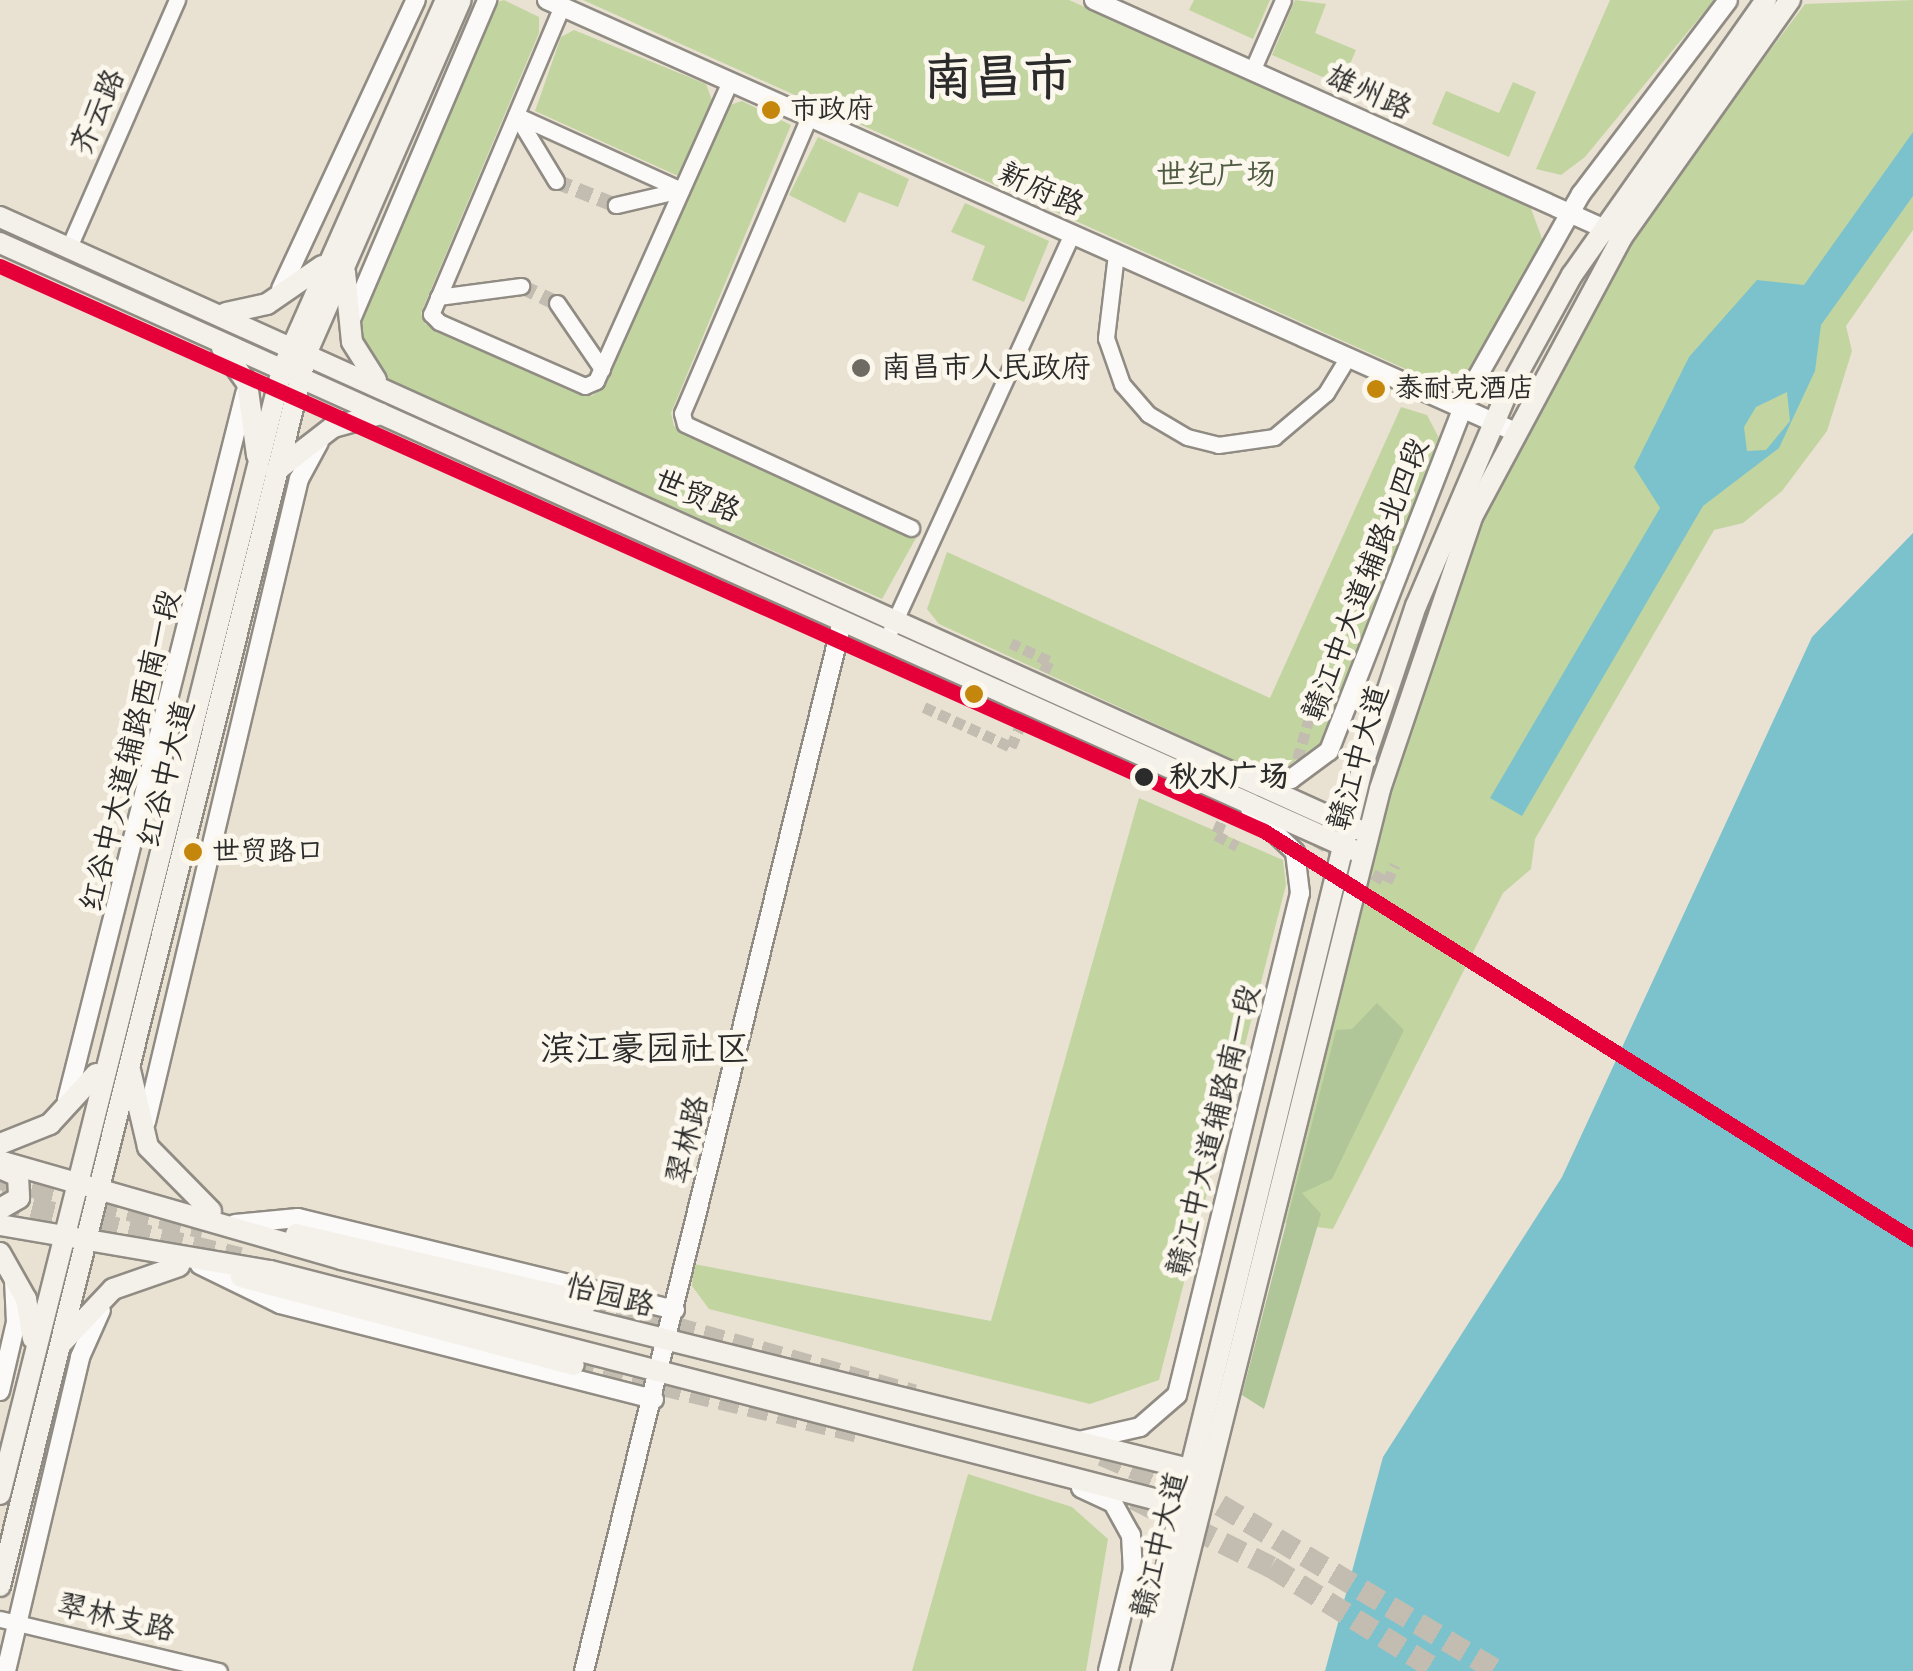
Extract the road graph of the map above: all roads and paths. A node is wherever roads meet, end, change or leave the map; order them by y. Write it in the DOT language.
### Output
graph roads {
  1 [pos="178,0"];
  2 [pos="416,0"];
  3 [pos="446,0"];
  4 [pos="461,0"];
  5 [pos="488,0"];
  6 [pos="1094,0"];
  7 [pos="1282,0"];
  8 [pos="1728,0"];
  9 [pos="1766,0"];
  10 [pos="1790,0"];
  11 [pos="554,3"];
  12 [pos="1252,71"];
  13 [pos="730,82"];
  14 [pos="516,114"];
  15 [pos="809,117"];
  16 [pos="556,181"];
  17 [pos="681,190"];
  18 [pos="616,205"];
  19 [pos="1570,214"];
  20 [pos="0,217"];
  21 [pos="1602,228"];
  22 [pos="1072,234"];
  23 [pos="1622,237"];
  24 [pos="0,243"];
  25 [pos="69,247"];
  26 [pos="341,254"];
  27 [pos="1116,254"];
  28 [pos="520,286"];
  29 [pos="438,297"];
  30 [pos="557,303"];
  31 [pos="267,304"];
  32 [pos="222,313"];
  33 [pos="204,335"];
  34 [pos="352,342"];
  35 [pos="299,348"];
  36 [pos="1348,357"];
  37 [pos="602,369"];
  38 [pos="291,374"];
  39 [pos="247,383"];
  40 [pos="389,390"];
  41 [pos="1462,408"];
  42 [pos="381,414"];
  43 [pos="333,427"];
  44 [pos="1503,427"];
  45 [pos="265,470"];
  46 [pos="911,528"];
  47 [pos="896,618"];
  48 [pos="842,622"];
  49 [pos="886,641"];
  50 [pos="1241,789"];
  51 [pos="1356,840"];
  52 [pos="111,1035"];
  53 [pos="129,1053"];
  54 [pos="50,1124"];
  55 [pos="0,1144"];
  56 [pos="148,1147"];
  57 [pos="0,1164"];
  58 [pos="86,1184"];
  59 [pos="0,1209"];
  60 [pos="235,1224"];
  61 [pos="0,1226"];
  62 [pos="72,1244"];
  63 [pos="6,1261"];
  64 [pos="200,1265"];
  65 [pos="113,1289"];
  66 [pos="588,1302"];
  67 [pos="675,1310"];
  68 [pos="668,1341"];
  69 [pos="574,1365"];
  70 [pos="40,1369"];
  71 [pos="661,1370"];
  72 [pos="0,1391"];
  73 [pos="654,1399"];
  74 [pos="1079,1441"];
  75 [pos="994,1461"];
  76 [pos="1200,1472"];
  77 [pos="0,1494"];
  78 [pos="1190,1508"];
  79 [pos="0,1586"];
  80 [pos="9,1621"];
  81 [pos="6,1671"];
  82 [pos="219,1671"];
  83 [pos="584,1671"];
  84 [pos="1108,1671"];
  85 [pos="1141,1671"];
  86 [pos="1160,1671"];
  1 -- 25 [label="street, 齐云路"];
  2 -- 31 [label="street"];
  3 -- 26 [label="main road, 红谷中大道"];
  4 -- 26 [label="main road, 红谷中大道"];
  5 -- 34 [label="street"];
  6 -- 12 [label="street, 雄州路"];
  7 -- 12 [label="street"];
  8 -- 19 [label="street, 赣江中大道辅路北四段"];
  9 -- 21 [label="main road, 赣江中大道"];
  10 -- 23 [label="main road, 赣江中大道"];
  11 -- 13 [label="street, 新府路"];
  11 -- 14 [label="street"];
  12 -- 19 [label="street, 雄州路"];
  13 -- 15 [label="street, 新府路"];
  13 -- 17 [label="street"];
  14 -- 16 [label="street"];
  14 -- 17 [label="street"];
  14 -- 29 [label="street"];
  15 -- 22 [label="street, 新府路"];
  15 -- 46 [label="street"];
  17 -- 18 [label="street"];
  17 -- 37 [label="street"];
  19 -- 21 [label="street, 雄州路"];
  19 -- 41 [label="street, 赣江中大道辅路北四段"];
  20 -- 25 [label="main road, 世贸路"];
  21 -- 23 [label="street, 雄州路"];
  21 -- 44 [label="main road, 赣江中大道"];
  22 -- 27 [label="street, 新府路"];
  22 -- 47 [label="street"];
  23 -- 44 [label="main road, 赣江中大道"];
  24 -- 33 [label="main road, 世贸路"];
  25 -- 32 [label="main road, 世贸路"];
  26 -- 31 [label="main road"];
  26 -- 34 [label="main road"];
  26 -- 35 [label="main road, 红谷中大道"];
  27 -- 36 [label="street, 新府路"];
  27 -- 36 [label="street"];
  28 -- 29 [label="street"];
  29 -- 37 [label="street"];
  30 -- 37 [label="street"];
  31 -- 32 [label="main road"];
  32 -- 35 [label="main road, 世贸路"];
  33 -- 38 [label="main road, 世贸路"];
  33 -- 39 [label="main road"];
  34 -- 40 [label="main road"];
  35 -- 38 [label="main road, 红谷中大道"];
  35 -- 40 [label="main road, 世贸路"];
  36 -- 41 [label="street, 新府路"];
  38 -- 42 [label="main road, 世贸路"];
  38 -- 45 [label="main road, 红谷中大道"];
  39 -- 45 [label="main road"];
  39 -- 54 [label="street, 红谷中大道辅路西南一段"];
  40 -- 47 [label="main road, 世贸路"];
  41 -- 44 [label="street, 新府路"];
  41 -- 50 [label="street, 赣江中大道辅路北四段"];
  42 -- 43 [label="main road"];
  42 -- 48 [label="main road, 世贸路"];
  43 -- 45 [label="main road"];
  43 -- 56 [label="street"];
  44 -- 51 [label="main road, 赣江中大道"];
  45 -- 52 [label="main road, 红谷中大道"];
  45 -- 53 [label="main road, 红谷中大道"];
  47 -- 49 [label="street"];
  47 -- 50 [label="main road, 世贸路"];
  48 -- 49 [label="main road, 世贸路"];
  48 -- 67 [label="street, 翠林路"];
  49 -- 50 [label="main road, 世贸路"];
  50 -- 51 [label="main road, 世贸路"];
  50 -- 74 [label="street, 赣江中大道辅路南一段"];
  51 -- 76 [label="main road, 赣江中大道"];
  52 -- 54 [label="main road"];
  52 -- 58 [label="main road, 红谷中大道"];
  53 -- 56 [label="main road"];
  53 -- 58 [label="main road, 红谷中大道"];
  54 -- 55 [label="main road"];
  56 -- 60 [label="main road"];
  57 -- 58 [label="main road, 怡园路"];
  57 -- 59 [label="main road"];
  58 -- 60 [label="main road, 怡园路"];
  58 -- 62 [label="main road, 红谷中大道"];
  60 -- 66 [label="main road"];
  60 -- 67 [label="street"];
  60 -- 68 [label="main road, 怡园路"];
  61 -- 62 [label="main road, 怡园路"];
  62 -- 64 [label="main road, 怡园路"];
  62 -- 70 [label="main road, 红谷中大道"];
  63 -- 70 [label="main road"];
  63 -- 72 [label="street"];
  64 -- 65 [label="main road"];
  64 -- 69 [label="main road"];
  64 -- 71 [label="main road, 怡园路"];
  64 -- 73 [label="street"];
  65 -- 70 [label="main road"];
  65 -- 80 [label="street"];
  67 -- 68 [label="street, 翠林路"];
  68 -- 71 [label="street, 翠林路"];
  68 -- 74 [label="main road, 怡园路"];
  70 -- 77 [label="main road, 红谷中大道"];
  70 -- 79 [label="main road, 红谷中大道"];
  71 -- 73 [label="street, 翠林路"];
  71 -- 75 [label="main road, 怡园路"];
  73 -- 83 [label="street, 翠林路"];
  74 -- 76 [label="main road, 怡园路"];
  75 -- 78 [label="main road, 怡园路"];
  75 -- 84 [label="street"];
  76 -- 78 [label="main road, 赣江中大道"];
  78 -- 85 [label="main road, 赣江中大道"];
  78 -- 86 [label="main road, 赣江中大道"];
  80 -- 81 [label="street"];
  80 -- 82 [label="street, 翠林支路"];
}
